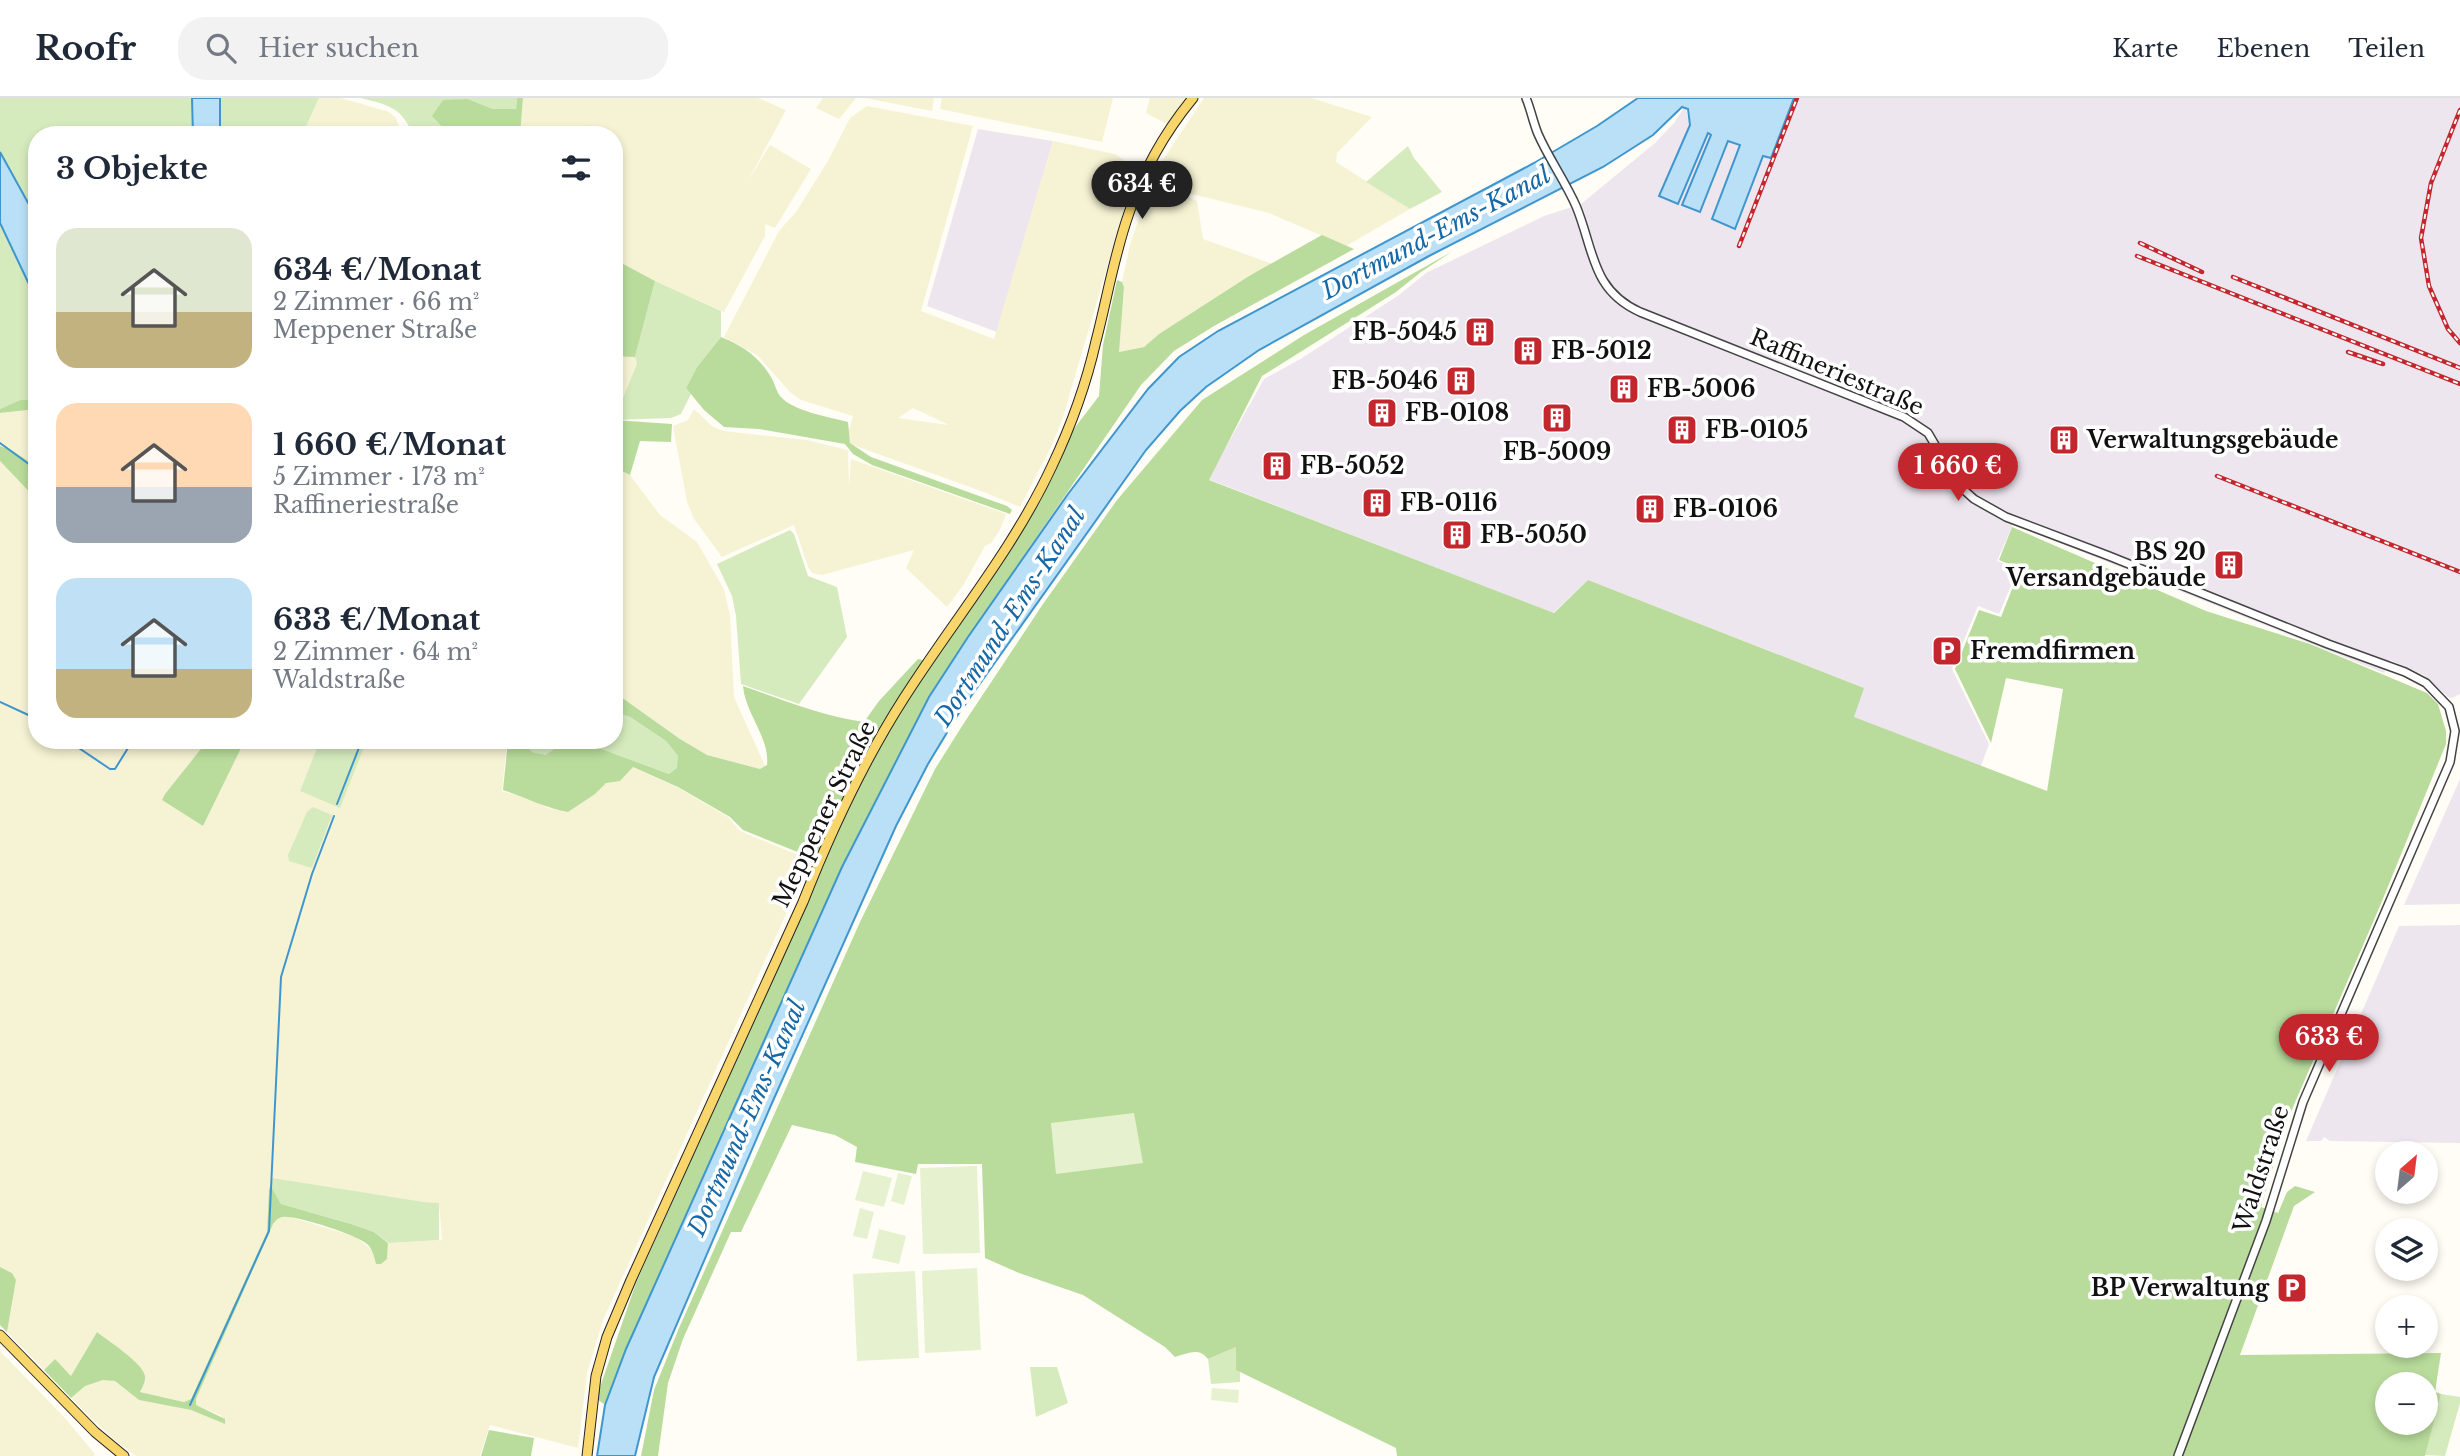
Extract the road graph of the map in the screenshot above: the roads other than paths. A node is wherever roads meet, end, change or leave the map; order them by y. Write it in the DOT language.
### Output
graph roads {
  1 [pos="1193,98"];
  2 [pos="1526,98"];
  3 [pos="2446,702"];
  4 [pos="0,1335"];
  5 [pos="124,1456"];
  6 [pos="587,1456"];
  7 [pos="2178,1456"];
  1 -- 6 [label="main road, Meppener Straße"];
  2 -- 3 [label="street, Raffineriestraße"];
  3 -- 7 [label="street, Waldstraße"];
  4 -- 5 [label="main road"];
}
